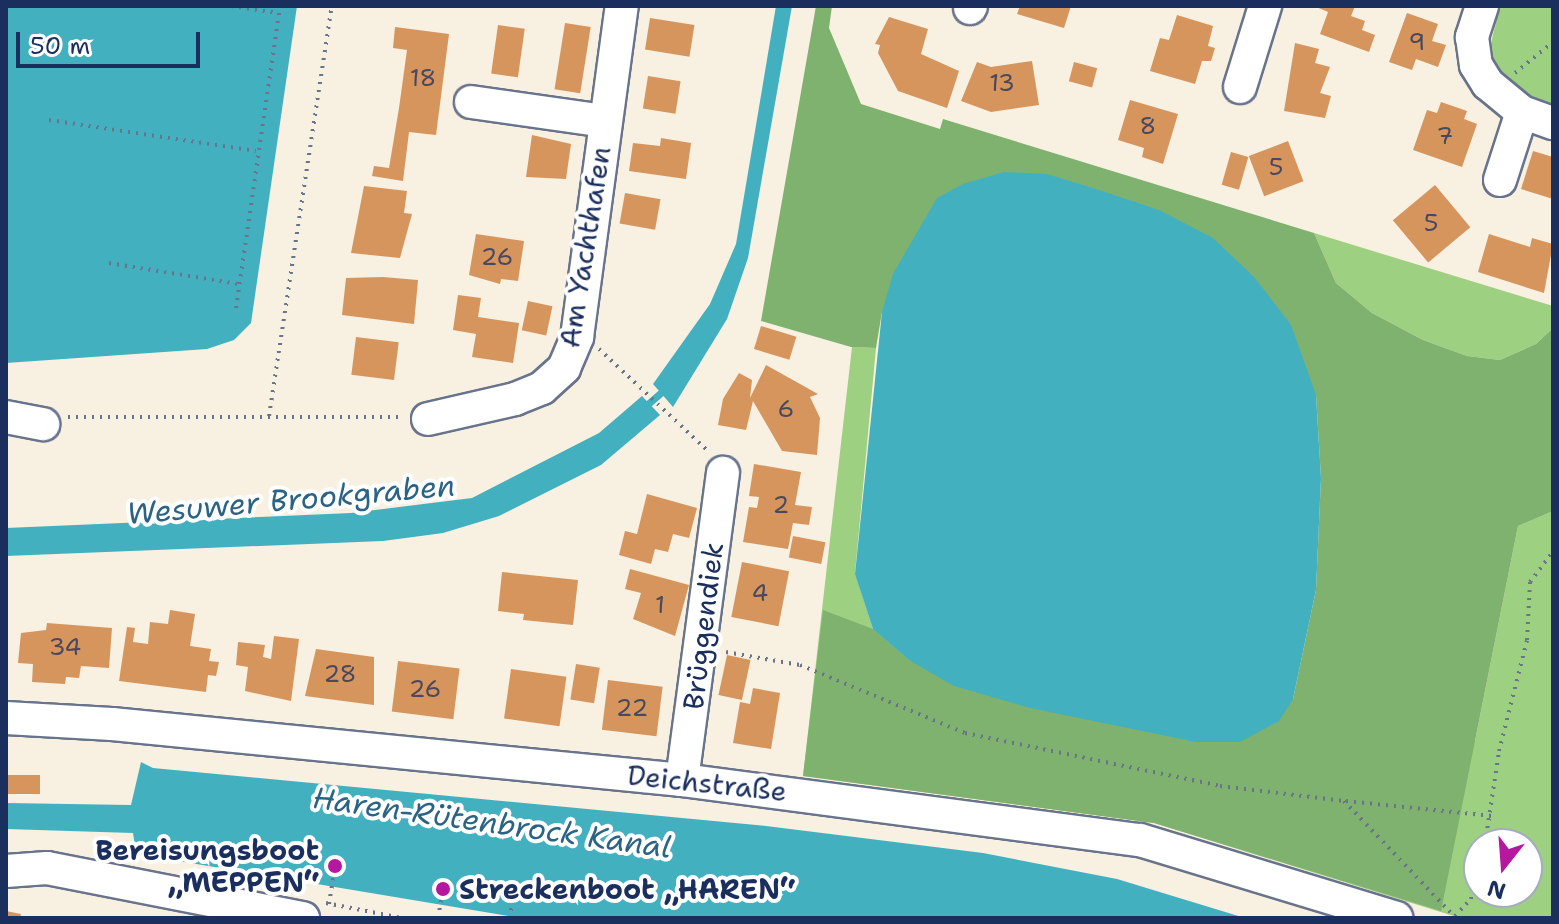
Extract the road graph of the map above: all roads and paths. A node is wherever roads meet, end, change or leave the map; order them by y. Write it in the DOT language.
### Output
graph roads {
  1 [pos="231,6"];
  2 [pos="280,6"];
  3 [pos="332,6"];
  4 [pos="622,6"];
  5 [pos="1265,6"];
  6 [pos="1482,6"];
  7 [pos="278,13"];
  8 [pos="1553,42"];
  9 [pos="1240,87"];
  10 [pos="1494,90"];
  11 [pos="471,102"];
  12 [pos="1522,112"];
  13 [pos="49,120"];
  14 [pos="605,121"];
  15 [pos="1553,123"];
  16 [pos="257,152"];
  17 [pos="1500,180"];
  18 [pos="109,263"];
  19 [pos="239,284"];
  20 [pos="236,308"];
  21 [pos="625,369"];
  22 [pos="77,415"];
  23 [pos="269,416"];
  24 [pos="395,416"];
  25 [pos="6,417"];
  26 [pos="428,419"];
  27 [pos="43,424"];
  28 [pos="723,473"];
  29 [pos="1553,552"];
  30 [pos="700,647"];
  31 [pos="6,718"];
  32 [pos="682,780"];
  33 [pos="1344,801"];
  34 [pos="1492,816"];
  35 [pos="1489,828"];
  36 [pos="335,866"];
  37 [pos="6,871"];
  38 [pos="443,889"];
  39 [pos="513,901"];
  40 [pos="316,911"];
  41 [pos="1454,917"];
  42 [pos="438,918"];
  43 [pos="509,918"];
  44 [pos="1396,918"];
  1 -- 7 [label="path"];
  2 -- 7 [label="path"];
  3 -- 23 [label="path"];
  4 -- 14 [label="street, Am Yachthafen"];
  5 -- 9 [label="street"];
  6 -- 10 [label="street"];
  7 -- 16 [label="path"];
  8 -- 10 [label="path"];
  10 -- 12 [label="street"];
  11 -- 14 [label="street, Am Yachthafen"];
  12 -- 15 [label="street"];
  12 -- 17 [label="street"];
  13 -- 16 [label="path"];
  14 -- 26 [label="street, Am Yachthafen"];
  16 -- 19 [label="path"];
  18 -- 19 [label="path"];
  19 -- 20 [label="path"];
  21 -- 28 [label="path"];
  22 -- 23 [label="path"];
  23 -- 24 [label="path"];
  25 -- 27 [label="street"];
  28 -- 30 [label="street, Brüggendiek"];
  29 -- 34 [label="path"];
  30 -- 32 [label="street, Brüggendiek"];
  30 -- 33 [label="path"];
  31 -- 32 [label="street, Deichstraße"];
  32 -- 44 [label="street, Deichstraße"];
  33 -- 34 [label="path"];
  33 -- 41 [label="path"];
  34 -- 35 [label="path"];
  36 -- 40 [label="path"];
  37 -- 40 [label="street"];
  38 -- 42 [label="path"];
  39 -- 43 [label="path"];
}
